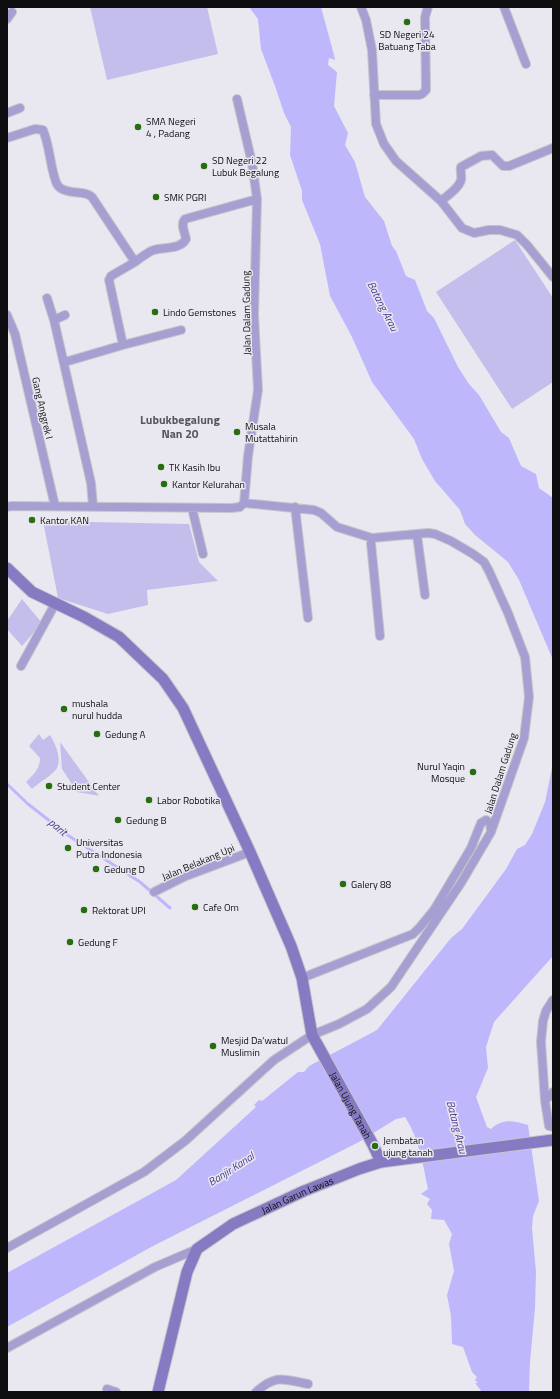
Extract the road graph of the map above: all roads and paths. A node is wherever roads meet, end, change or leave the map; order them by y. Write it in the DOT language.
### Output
graph roads {
  1 [pos="360,7"];
  2 [pos="428,7"];
  3 [pos="504,7"];
  4 [pos="526,64"];
  5 [pos="374,95"];
  6 [pos="236,99"];
  7 [pos="20,108"];
  8 [pos="7,113"];
  9 [pos="7,138"];
  10 [pos="553,148"];
  11 [pos="257,199"];
  12 [pos="441,202"];
  13 [pos="135,262"];
  14 [pos="553,277"];
  15 [pos="46,298"];
  16 [pos="7,315"];
  17 [pos="65,315"];
  18 [pos="54,320"];
  19 [pos="181,330"];
  20 [pos="123,345"];
  21 [pos="65,362"];
  22 [pos="244,503"];
  23 [pos="55,506"];
  24 [pos="93,506"];
  25 [pos="7,507"];
  26 [pos="295,507"];
  27 [pos="192,508"];
  28 [pos="417,535"];
  29 [pos="372,538"];
  30 [pos="203,554"];
  31 [pos="7,568"];
  32 [pos="425,595"];
  33 [pos="55,604"];
  34 [pos="308,618"];
  35 [pos="380,636"];
  36 [pos="21,666"];
  37 [pos="491,832"];
  38 [pos="250,852"];
  39 [pos="154,892"];
  40 [pos="302,978"];
  41 [pos="553,1000"];
  42 [pos="312,1035"];
  43 [pos="553,1092"];
  44 [pos="545,1101"];
  45 [pos="553,1127"];
  46 [pos="552,1140"];
  47 [pos="381,1162"];
  48 [pos="7,1248"];
  49 [pos="197,1249"];
  50 [pos="7,1348"];
  51 [pos="308,1384"];
  52 [pos="107,1389"];
  53 [pos="116,1392"];
  54 [pos="158,1392"];
  55 [pos="256,1392"];
  1 -- 5 [label="street"];
  2 -- 5 [label="street"];
  3 -- 4 [label="street"];
  5 -- 12 [label="street"];
  6 -- 11 [label="street, Jalan Dalam Gadung"];
  7 -- 8 [label="street"];
  9 -- 13 [label="street"];
  10 -- 12 [label="street"];
  11 -- 13 [label="street"];
  11 -- 22 [label="street, Jalan Dalam Gadung"];
  12 -- 14 [label="street"];
  13 -- 20 [label="street"];
  15 -- 18 [label="street"];
  16 -- 23 [label="street, Gang Anggrek I"];
  17 -- 18 [label="street"];
  18 -- 21 [label="street"];
  19 -- 20 [label="street"];
  20 -- 21 [label="street"];
  21 -- 24 [label="street"];
  22 -- 26 [label="street, Jalan Dalam Gadung"];
  22 -- 27 [label="street, Jalan Dalam Gadung"];
  23 -- 24 [label="street, Jalan Dalam Gadung"];
  23 -- 25 [label="street, Jalan Dalam Gadung"];
  24 -- 27 [label="street, Jalan Dalam Gadung"];
  26 -- 29 [label="street, Jalan Dalam Gadung"];
  26 -- 34 [label="street"];
  27 -- 30 [label="street"];
  28 -- 29 [label="street, Jalan Dalam Gadung"];
  28 -- 32 [label="street"];
  28 -- 37 [label="street, Jalan Dalam Gadung"];
  29 -- 35 [label="street"];
  31 -- 33 [label="main road"];
  33 -- 36 [label="street"];
  33 -- 38 [label="main road"];
  37 -- 40 [label="street"];
  37 -- 42 [label="street, Jalan Dalam Gadung"];
  38 -- 39 [label="street, Jalan Belakang Upi"];
  38 -- 40 [label="main road"];
  40 -- 42 [label="main road"];
  41 -- 44 [label="street"];
  42 -- 47 [label="main road, Jalan Ujung Tanah"];
  42 -- 48 [label="street, Jalan Dalam Gadung"];
  43 -- 44 [label="street"];
  44 -- 45 [label="street"];
  46 -- 47 [label="main road, Jalan Garun Lawas"];
  47 -- 49 [label="main road, Jalan Garun Lawas"];
  49 -- 50 [label="street"];
  49 -- 54 [label="main road, Jalan Garun Lawas"];
  51 -- 55 [label="street"];
  52 -- 53 [label="street"];
}
